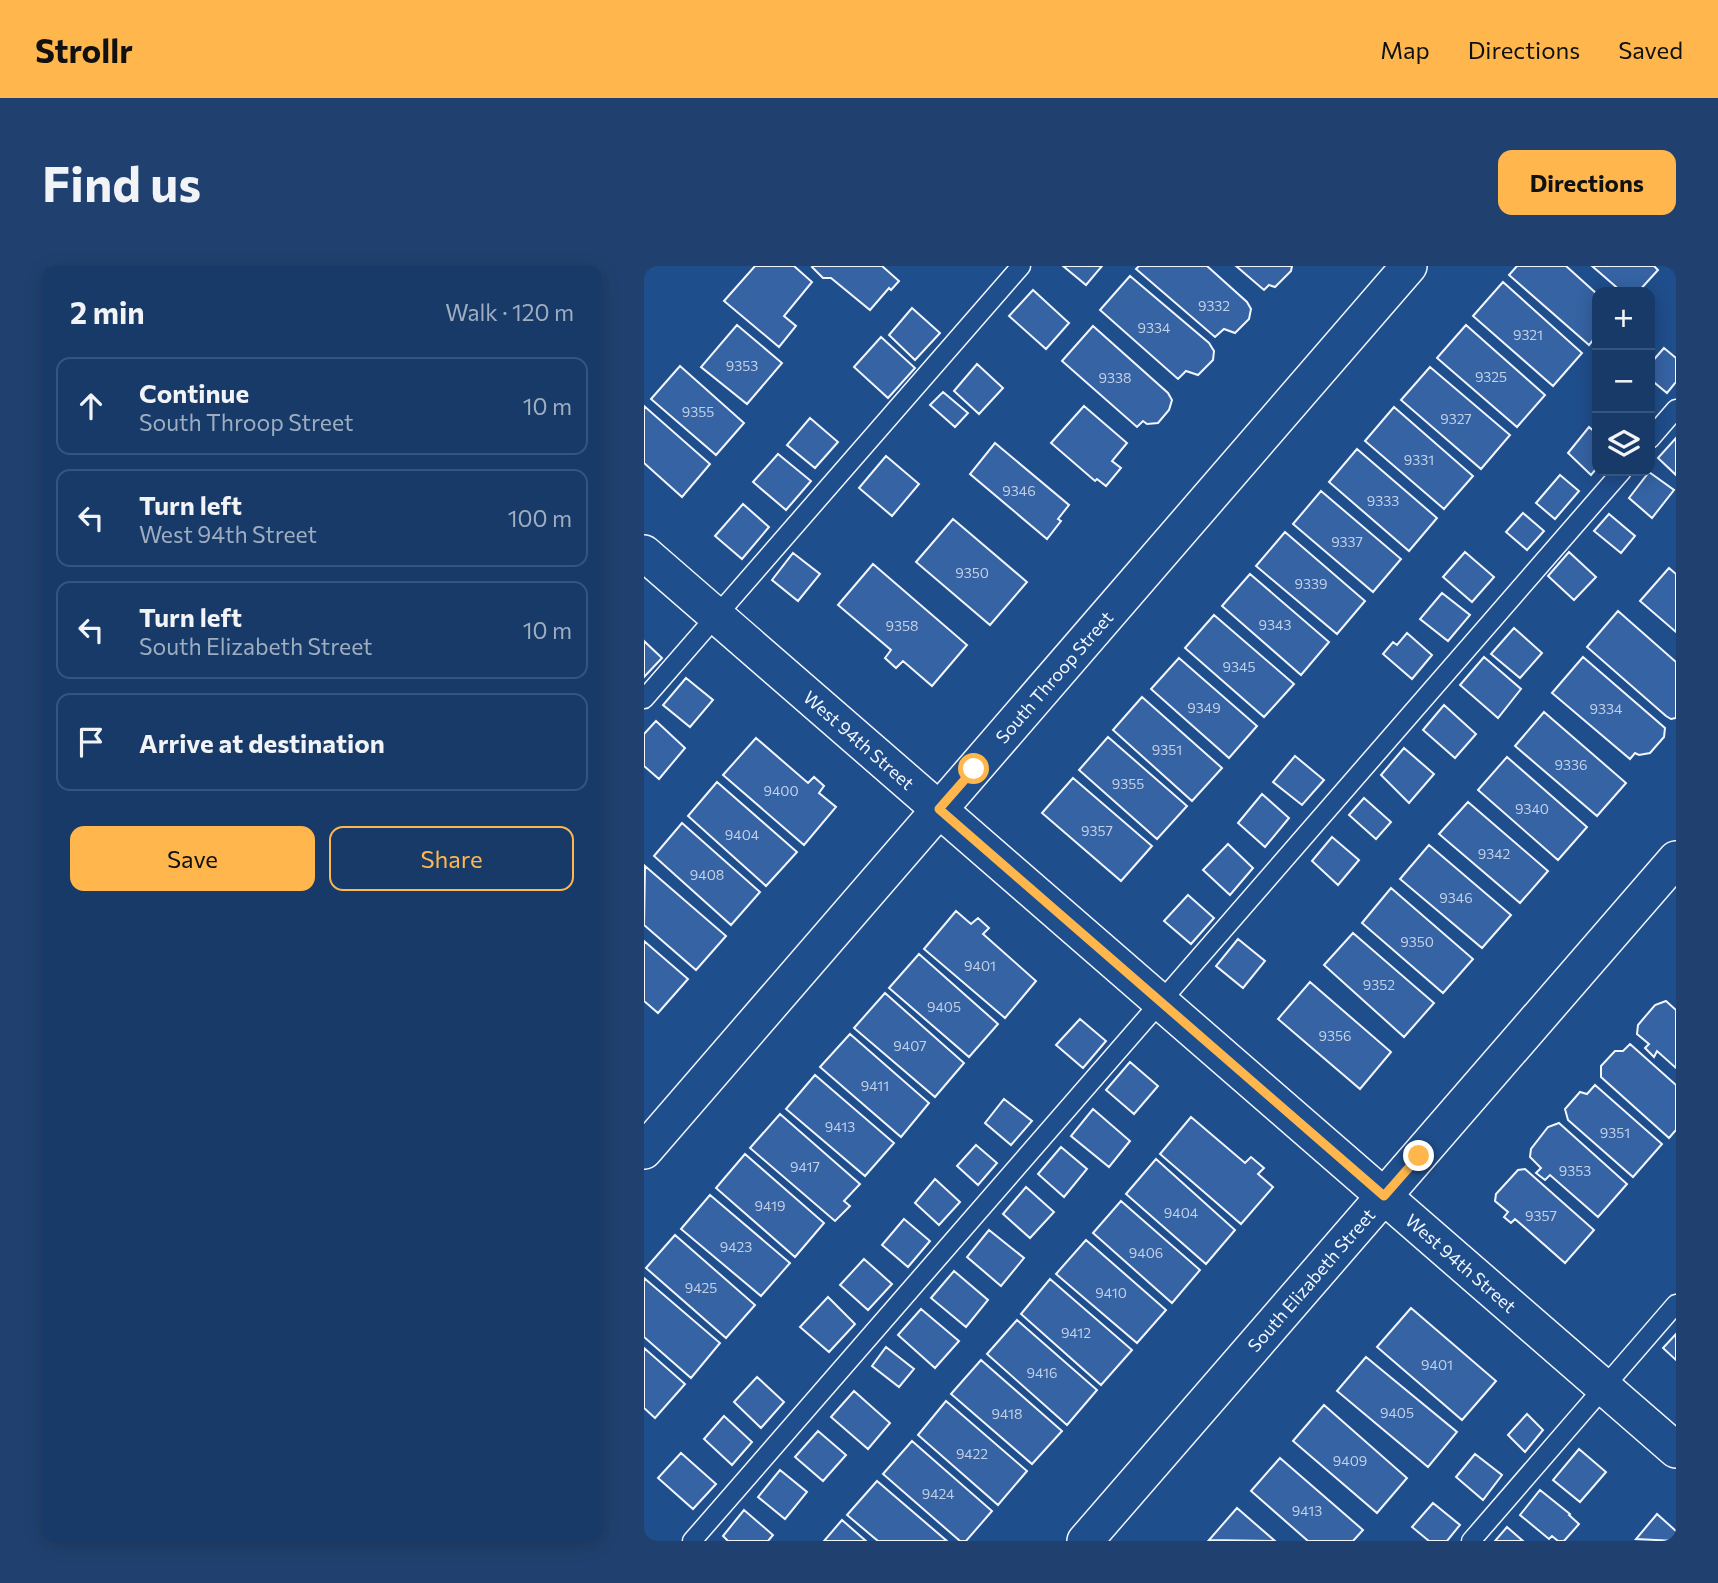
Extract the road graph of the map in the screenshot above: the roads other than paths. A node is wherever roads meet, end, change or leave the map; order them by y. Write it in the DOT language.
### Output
graph roads {
  1 [pos="1021,266"];
  2 [pos="1409,266"];
  3 [pos="1676,409"];
  4 [pos="1655,433"];
  5 [pos="1618,476"];
  6 [pos="644,553"];
  7 [pos="716,616"];
  8 [pos="644,699"];
  9 [pos="939,809"];
  10 [pos="1676,859"];
  11 [pos="1160,1002"];
  12 [pos="644,1151"];
  13 [pos="1384,1196"];
  14 [pos="1676,1304"];
  15 [pos="1604,1387"];
  16 [pos="1676,1450"];
  17 [pos="692,1541"];
  18 [pos="1085,1541"];
  19 [pos="1471,1541"];
  1 -- 7 [label="lane"];
  2 -- 9 [label="street, South Throop Street"];
  3 -- 4 [label="lane"];
  5 -- 11 [label="lane"];
  6 -- 7 [label="street, West 94th Street"];
  7 -- 8 [label="lane"];
  7 -- 9 [label="street, West 94th Street"];
  9 -- 11 [label="street, West 94th Street"];
  9 -- 12 [label="street, South Throop Street"];
  10 -- 13 [label="street, South Elizabeth Street"];
  11 -- 13 [label="street, West 94th Street"];
  11 -- 17 [label="lane"];
  13 -- 15 [label="street, West 94th Street"];
  13 -- 18 [label="street, South Elizabeth Street"];
  14 -- 15 [label="lane"];
  15 -- 16 [label="street, West 94th Street"];
  15 -- 19 [label="lane"];
}
